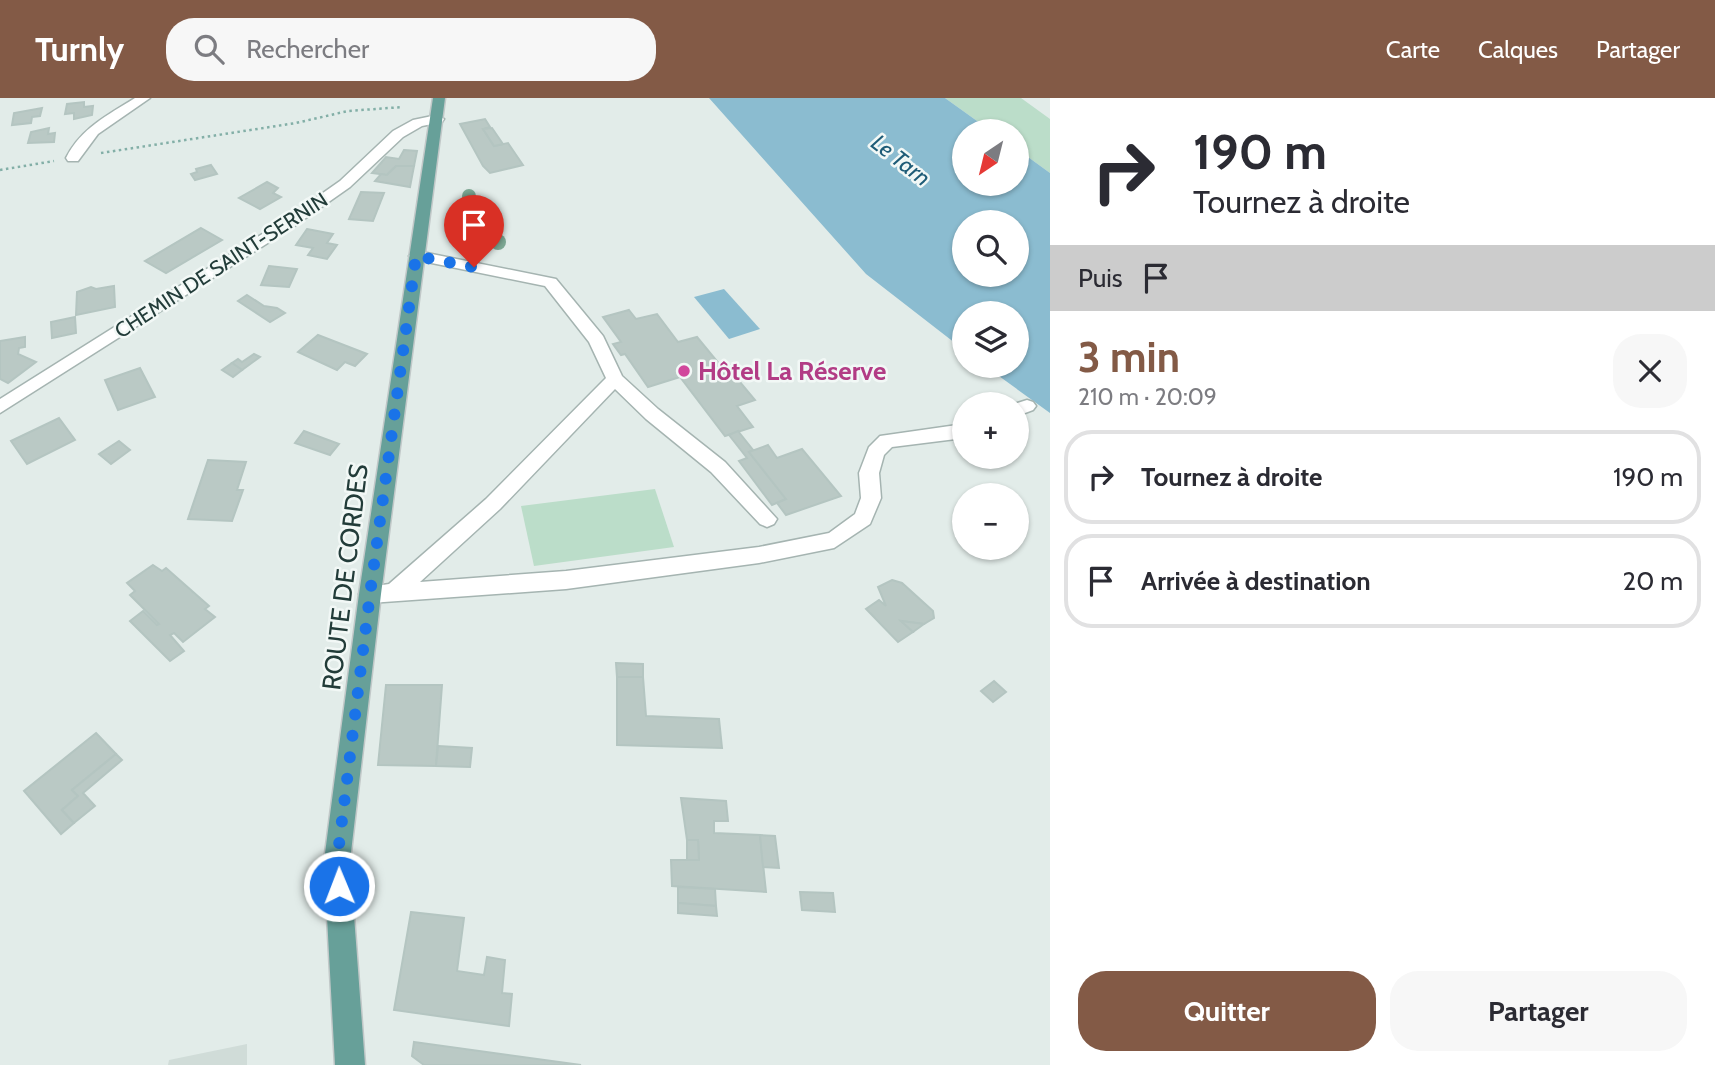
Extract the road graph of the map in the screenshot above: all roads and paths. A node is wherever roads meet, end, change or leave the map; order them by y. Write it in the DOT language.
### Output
graph roads {
  1 [pos="144,98"];
  2 [pos="410,107"];
  3 [pos="432,113"];
  4 [pos="73,158"];
  5 [pos="0,170"];
  6 [pos="416,256"];
  7 [pos="615,379"];
  8 [pos="0,407"];
  9 [pos="952,433"];
  10 [pos="766,519"];
  11 [pos="393,593"];
  12 [pos="370,594"];
  13 [pos="350,1065"];
  1 -- 4 [label="street"];
  2 -- 3 [label="street"];
  2 -- 4 [label="path"];
  3 -- 6 [label="main road, ROUTE DE CORDES"];
  3 -- 8 [label="street, CHEMIN DE SAINT-SERNIN"];
  4 -- 5 [label="path"];
  6 -- 7 [label="street"];
  6 -- 12 [label="main road, ROUTE DE CORDES"];
  7 -- 10 [label="street"];
  7 -- 11 [label="street"];
  9 -- 11 [label="street"];
  11 -- 12 [label="street"];
  12 -- 13 [label="main road, ROUTE DE CORDES"];
}
